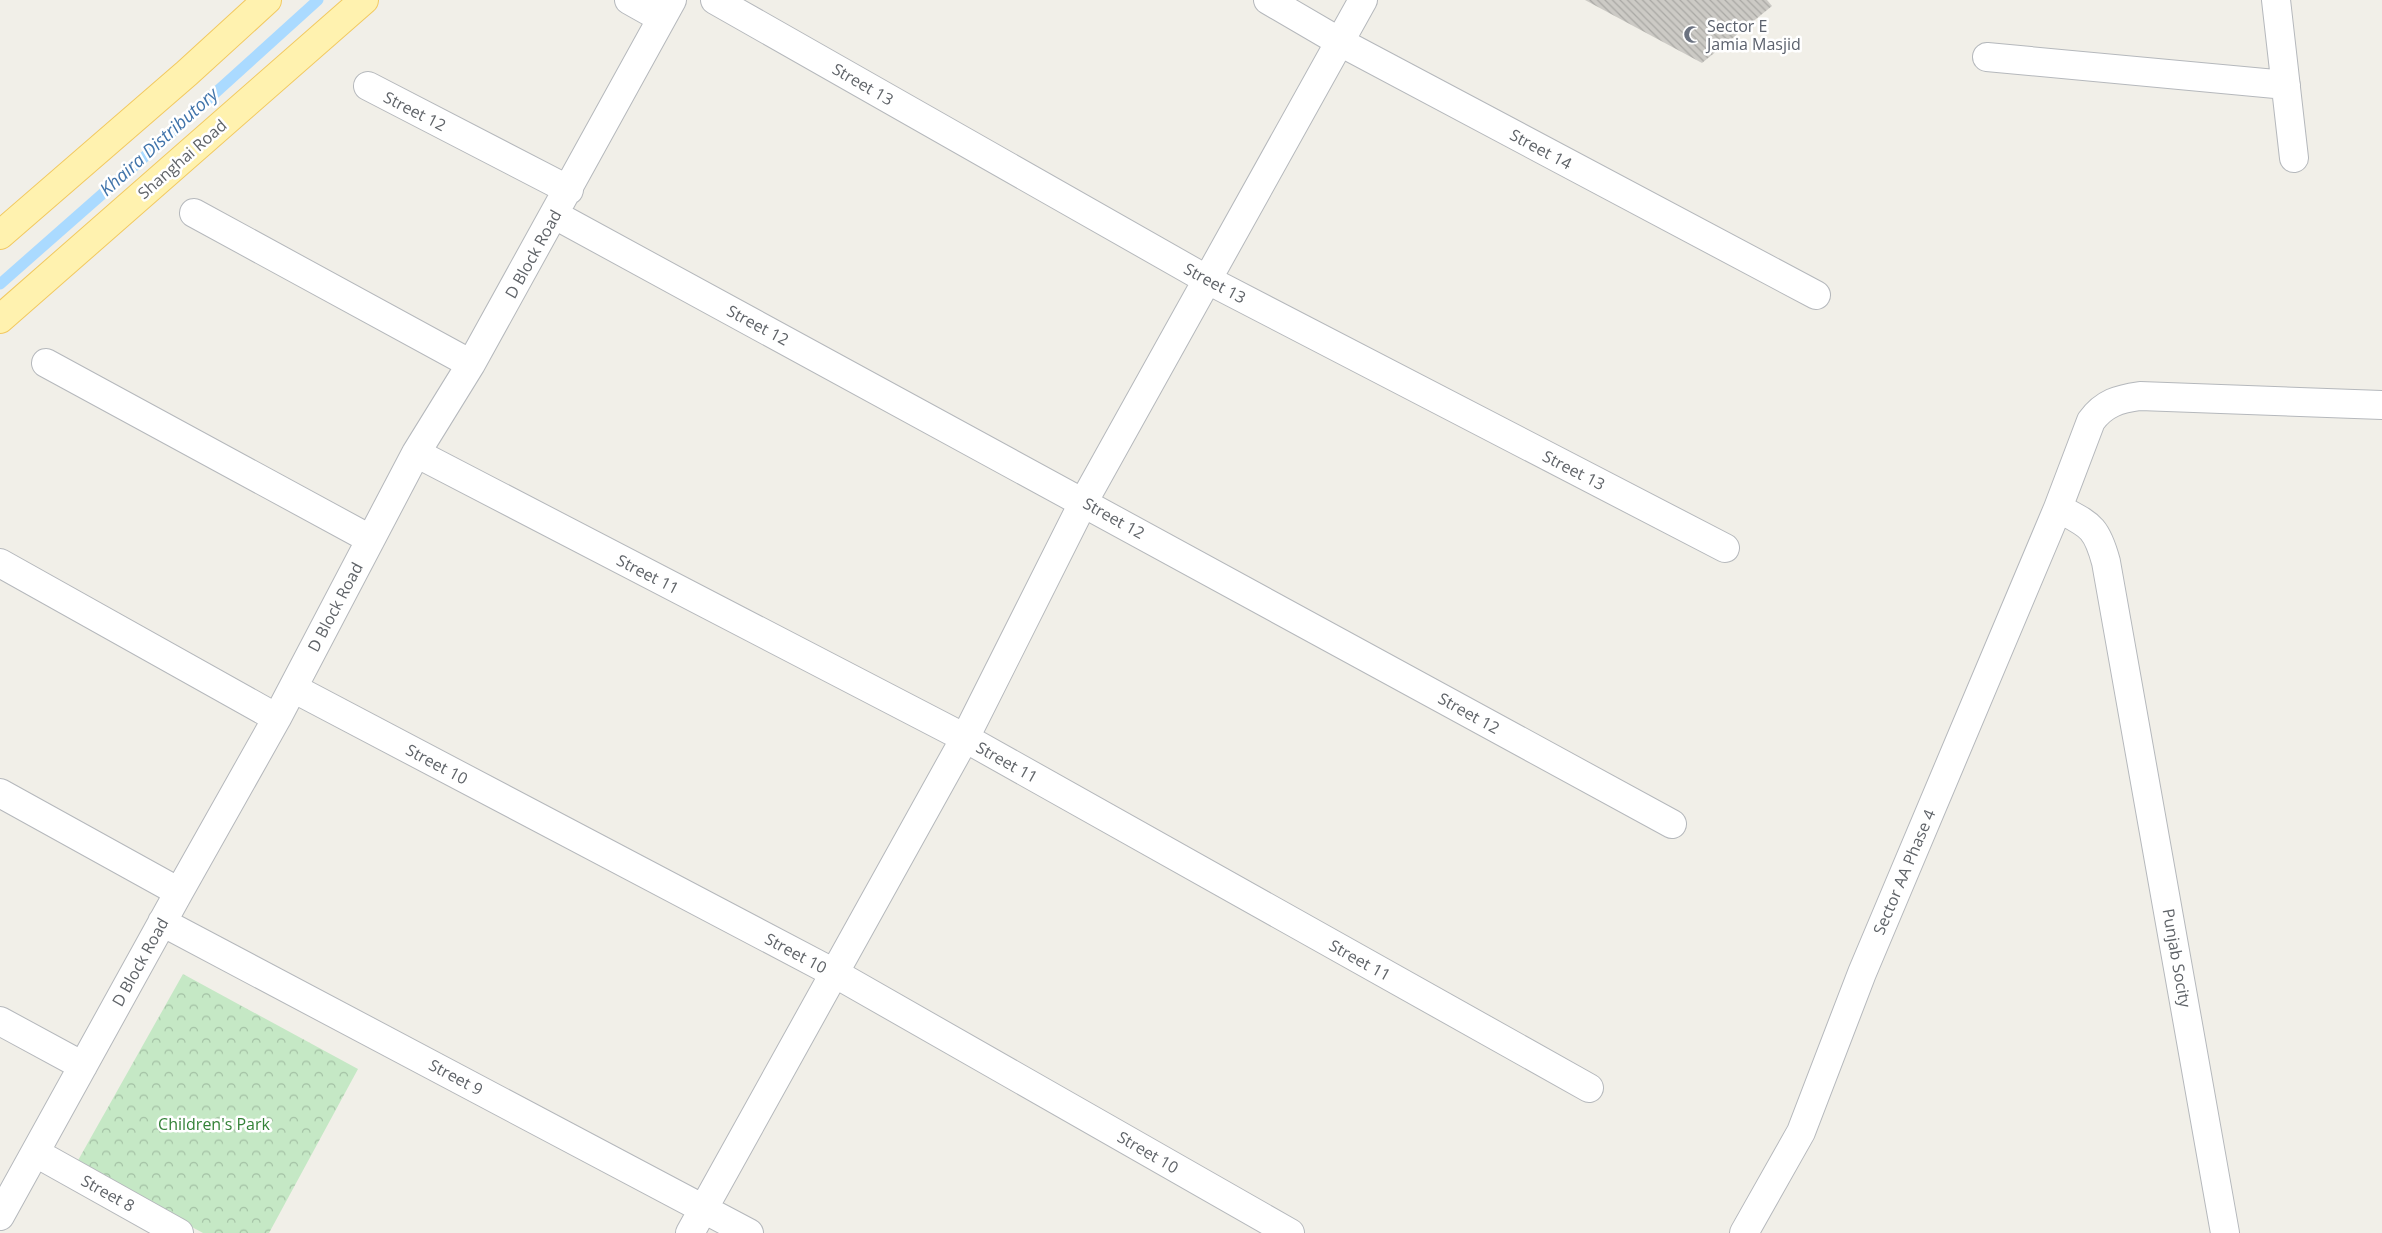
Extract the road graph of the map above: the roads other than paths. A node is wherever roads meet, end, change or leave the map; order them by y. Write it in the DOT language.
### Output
graph roads {
  1 [pos="266,0"];
  2 [pos="364,0"];
  3 [pos="629,0"];
  4 [pos="715,0"];
  5 [pos="1268,0"];
  6 [pos="1363,0"];
  7 [pos="2276,0"];
  8 [pos="666,9"];
  9 [pos="1340,42"];
  10 [pos="1986,57"];
  11 [pos="2286,85"];
  12 [pos="368,86"];
  13 [pos="2294,158"];
  14 [pos="569,190"];
  15 [pos="194,213"];
  16 [pos="555,214"];
  17 [pos="0,235"];
  18 [pos="1206,279"];
  19 [pos="1816,296"];
  20 [pos="0,319"];
  21 [pos="46,363"];
  22 [pos="471,364"];
  23 [pos="2382,405"];
  24 [pos="416,453"];
  25 [pos="1084,502"];
  26 [pos="2058,508"];
  27 [pos="370,540"];
  28 [pos="1725,548"];
  29 [pos="0,563"];
  30 [pos="293,688"];
  31 [pos="278,718"];
  32 [pos="965,738"];
  33 [pos="0,793"];
  34 [pos="1672,824"];
  35 [pos="179,892"];
  36 [pos="162,922"];
  37 [pos="836,974"];
  38 [pos="0,1021"];
  39 [pos="83,1066"];
  40 [pos="1589,1088"];
  41 [pos="36,1153"];
  42 [pos="704,1208"];
  43 [pos="0,1216"];
  44 [pos="180,1233"];
  45 [pos="690,1233"];
  46 [pos="749,1233"];
  47 [pos="1290,1233"];
  48 [pos="1744,1233"];
  49 [pos="2225,1233"];
  1 -- 17 [label="main road"];
  2 -- 20 [label="main road, Shanghai Road"];
  3 -- 8 [label="street"];
  4 -- 18 [label="street, Street 13"];
  5 -- 9 [label="street, Street 14"];
  6 -- 9 [label="street"];
  7 -- 11 [label="street"];
  8 -- 14 [label="street, D Block Road"];
  9 -- 18 [label="street"];
  9 -- 19 [label="street, Street 14"];
  10 -- 11 [label="street"];
  11 -- 13 [label="street"];
  12 -- 14 [label="street, Street 12"];
  14 -- 16 [label="street, D Block Road"];
  15 -- 22 [label="street"];
  16 -- 22 [label="street, D Block Road"];
  16 -- 25 [label="street, Street 12"];
  18 -- 25 [label="street"];
  18 -- 28 [label="street, Street 13"];
  21 -- 27 [label="street"];
  22 -- 24 [label="street, D Block Road"];
  23 -- 26 [label="street, Sector AA Phase 4"];
  24 -- 27 [label="street, D Block Road"];
  24 -- 32 [label="street, Street 11"];
  25 -- 32 [label="street"];
  25 -- 34 [label="street, Street 12"];
  26 -- 48 [label="street, Sector AA Phase 4"];
  26 -- 49 [label="street, Punjab Socity"];
  27 -- 30 [label="street, D Block Road"];
  29 -- 31 [label="street"];
  30 -- 31 [label="street, D Block Road"];
  30 -- 37 [label="street, Street 10"];
  31 -- 35 [label="street, D Block Road"];
  32 -- 37 [label="street"];
  32 -- 40 [label="street, Street 11"];
  33 -- 35 [label="street"];
  35 -- 36 [label="street, D Block Road"];
  36 -- 39 [label="street, D Block Road"];
  36 -- 42 [label="street, Street 9"];
  37 -- 42 [label="street"];
  37 -- 47 [label="street, Street 10"];
  38 -- 39 [label="street"];
  39 -- 41 [label="street, D Block Road"];
  41 -- 43 [label="street, D Block Road"];
  41 -- 44 [label="street, Street 8"];
  42 -- 45 [label="street"];
  42 -- 46 [label="street, Street 9"];
}
